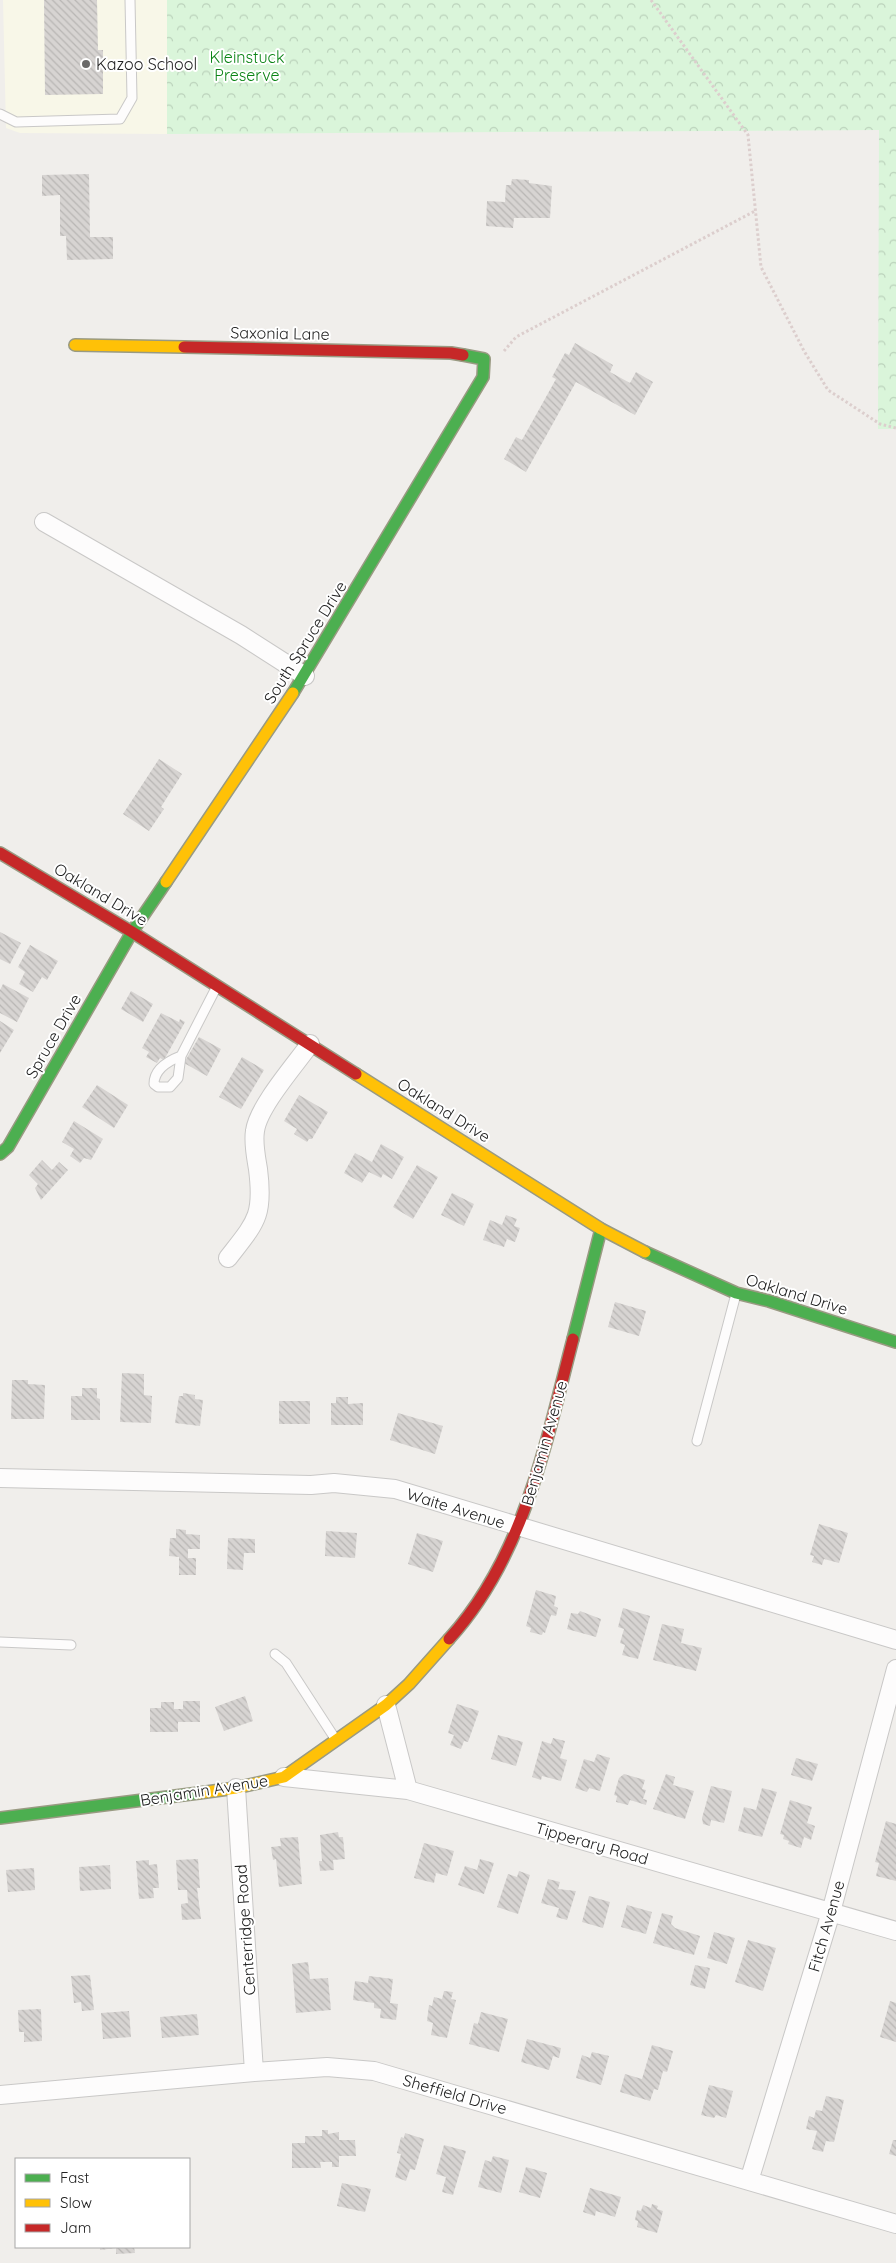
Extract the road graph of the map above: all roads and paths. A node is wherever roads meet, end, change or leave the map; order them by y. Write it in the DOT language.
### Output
graph roads {
  1 [pos="130,0"];
  2 [pos="651,0"];
  3 [pos="0,114"];
  4 [pos="754,211"];
  5 [pos="75,345"];
  6 [pos="504,352"];
  7 [pos="484,359"];
  8 [pos="896,428"];
  9 [pos="44,522"];
  10 [pos="305,676"];
  11 [pos="0,853"];
  12 [pos="132,932"];
  13 [pos="217,985"];
  14 [pos="310,1044"];
  15 [pos="180,1056"];
  16 [pos="0,1154"];
  17 [pos="601,1228"];
  18 [pos="228,1258"];
  19 [pos="736,1293"];
  20 [pos="896,1342"];
  21 [pos="697,1441"];
  22 [pos="0,1478"];
  23 [pos="519,1527"];
  24 [pos="896,1640"];
  25 [pos="0,1642"];
  26 [pos="71,1645"];
  27 [pos="275,1654"];
  28 [pos="896,1669"];
  29 [pos="386,1705"];
  30 [pos="336,1740"];
  31 [pos="284,1776"];
  32 [pos="236,1788"];
  33 [pos="408,1790"];
  34 [pos="0,1818"];
  35 [pos="831,1912"];
  36 [pos="896,1931"];
  37 [pos="254,2072"];
  38 [pos="0,2095"];
  39 [pos="749,2181"];
  40 [pos="896,2224"];
  1 -- 3 [label="lane"];
  2 -- 4 [label="path"];
  4 -- 6 [label="path"];
  4 -- 8 [label="path"];
  5 -- 7 [label="street, Saxonia Lane"];
  7 -- 10 [label="street, South Spruce Drive"];
  9 -- 10 [label="street"];
  10 -- 12 [label="street, South Spruce Drive"];
  11 -- 12 [label="street, Oakland Drive"];
  12 -- 13 [label="street, Oakland Drive"];
  12 -- 16 [label="street, Spruce Drive"];
  13 -- 14 [label="street, Oakland Drive"];
  13 -- 15 [label="lane"];
  14 -- 17 [label="street, Oakland Drive"];
  14 -- 18 [label="street"];
  17 -- 19 [label="street, Oakland Drive"];
  17 -- 23 [label="street, Benjamin Avenue"];
  19 -- 20 [label="street, Oakland Drive"];
  19 -- 21 [label="lane"];
  22 -- 23 [label="street, Waite Avenue"];
  23 -- 24 [label="street, Waite Avenue"];
  23 -- 29 [label="street, Benjamin Avenue"];
  25 -- 26 [label="lane"];
  27 -- 30 [label="lane"];
  28 -- 35 [label="street, Fitch Avenue"];
  29 -- 30 [label="street, Benjamin Avenue"];
  29 -- 33 [label="street"];
  30 -- 31 [label="street, Benjamin Avenue"];
  31 -- 32 [label="street, Benjamin Avenue"];
  31 -- 33 [label="street, Tipperary Road"];
  32 -- 34 [label="street, Benjamin Avenue"];
  32 -- 37 [label="street, Centerridge Road"];
  33 -- 35 [label="street, Tipperary Road"];
  35 -- 36 [label="street, Tipperary Road"];
  35 -- 39 [label="street, Fitch Avenue"];
  37 -- 38 [label="street, Sheffield Drive"];
  37 -- 39 [label="street, Sheffield Drive"];
  39 -- 40 [label="street, Sheffield Drive"];
}
